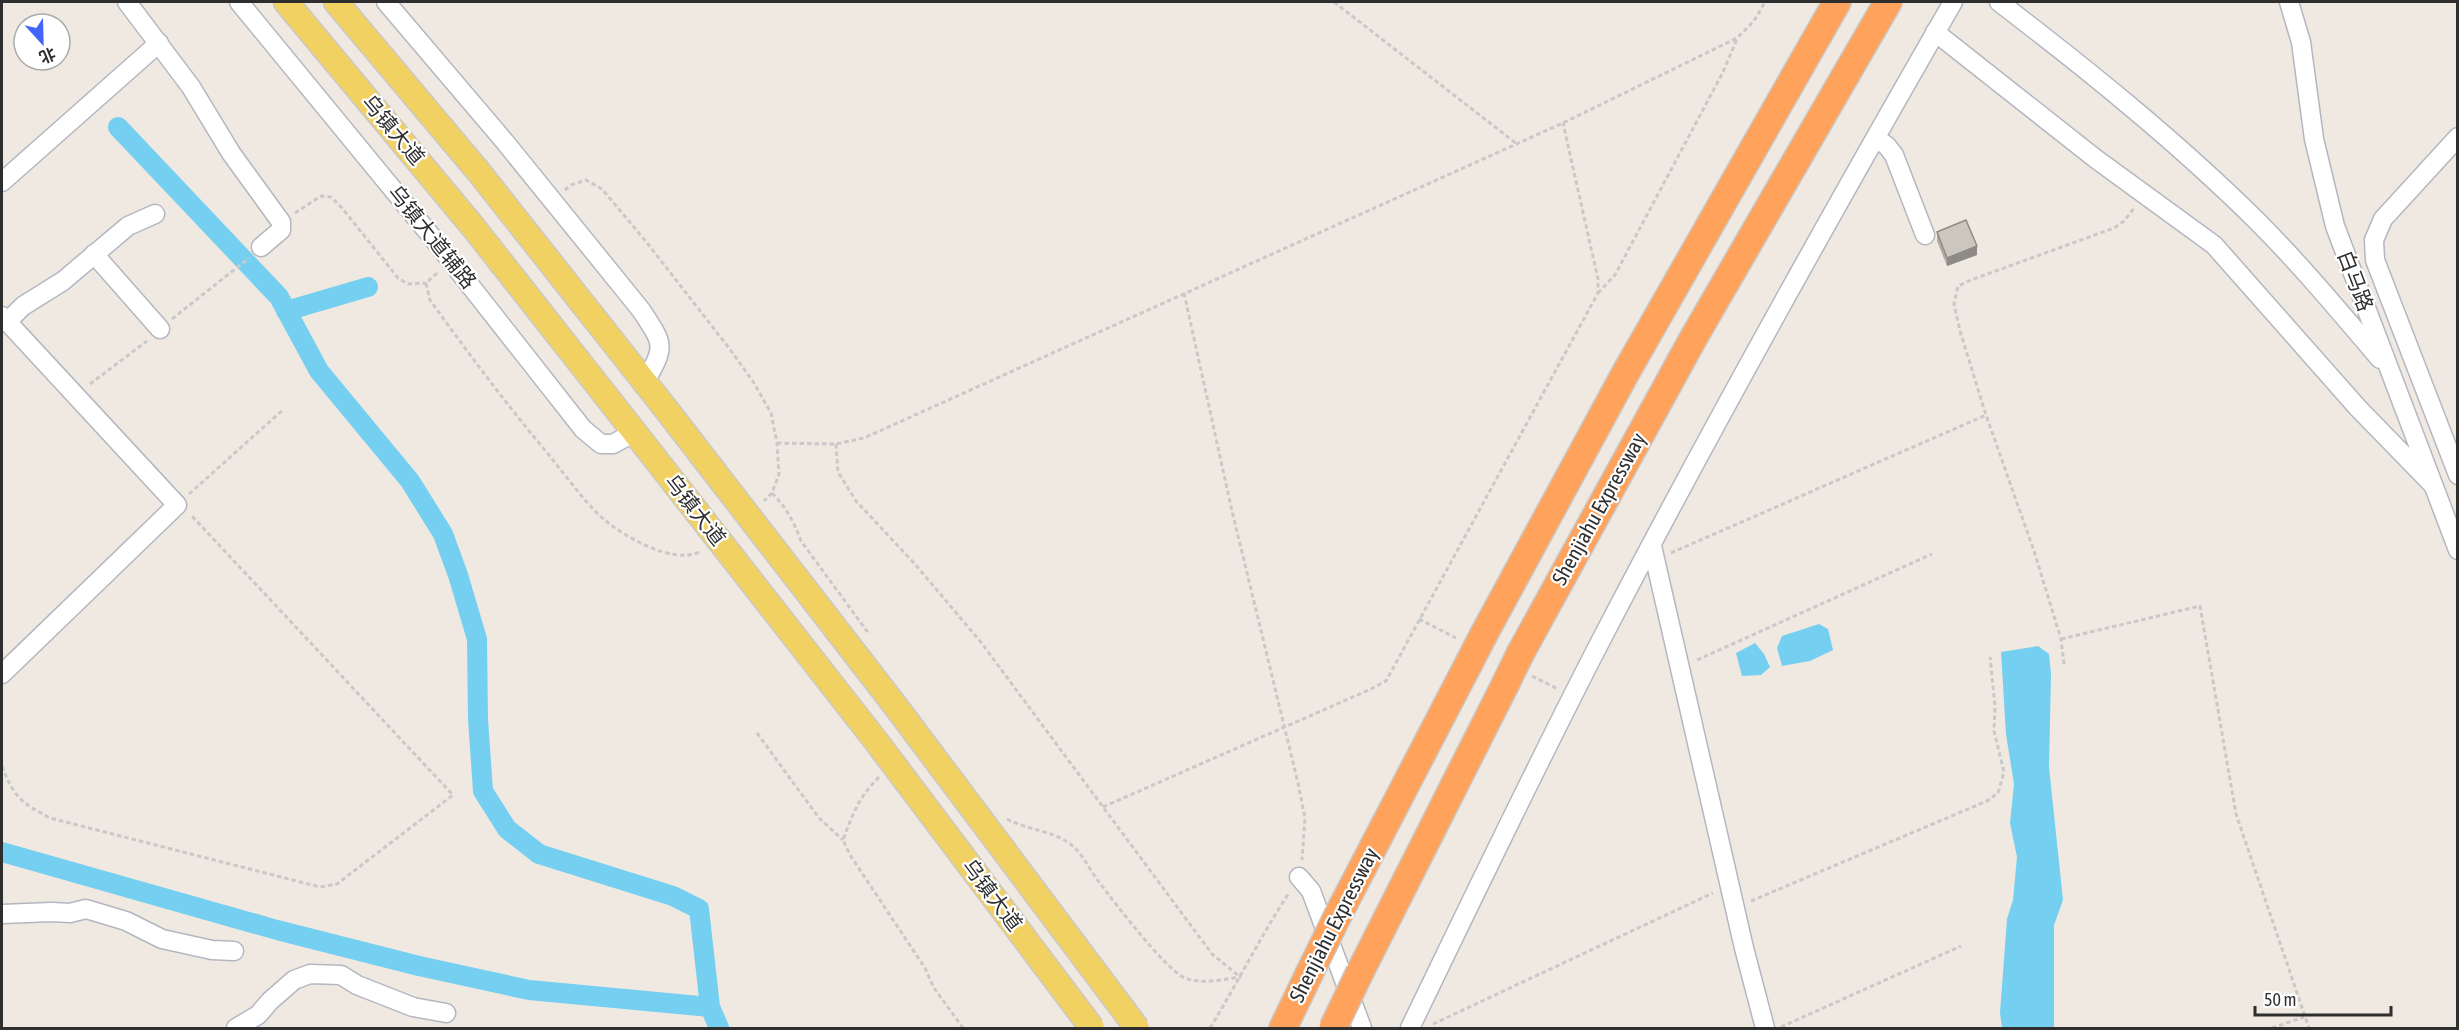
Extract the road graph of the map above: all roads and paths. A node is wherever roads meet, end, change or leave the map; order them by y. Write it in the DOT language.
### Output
graph roads {
  1 [pos="127,2"];
  2 [pos="239,2"];
  3 [pos="286,2"];
  4 [pos="336,2"];
  5 [pos="386,2"];
  6 [pos="1334,2"];
  7 [pos="1765,2"];
  8 [pos="1837,2"];
  9 [pos="1888,2"];
  10 [pos="1953,2"];
  11 [pos="1999,2"];
  12 [pos="2289,2"];
  13 [pos="1935,32"];
  14 [pos="1737,38"];
  15 [pos="159,44"];
  16 [pos="1563,123"];
  17 [pos="2457,136"];
  18 [pos="1876,138"];
  19 [pos="1517,144"];
  20 [pos="2,182"];
  21 [pos="2144,193"];
  22 [pos="155,214"];
  23 [pos="281,222"];
  24 [pos="1925,236"];
  25 [pos="261,247"];
  26 [pos="94,255"];
  27 [pos="224,280"];
  28 [pos="426,283"];
  29 [pos="1184,293"];
  30 [pos="1598,293"];
  31 [pos="4,319"];
  32 [pos="160,329"];
  33 [pos="2389,370"];
  34 [pos="645,382"];
  35 [pos="284,409"];
  36 [pos="1986,415"];
  37 [pos="639,437"];
  38 [pos="777,443"];
  39 [pos="836,444"];
  40 [pos="2457,475"];
  41 [pos="2433,485"];
  42 [pos="772,493"];
  43 [pos="177,505"];
  44 [pos="2457,550"];
  45 [pos="1654,553"];
  46 [pos="1932,554"];
  47 [pos="870,636"];
  48 [pos="2061,639"];
  49 [pos="1990,657"];
  50 [pos="2064,664"];
  51 [pos="1682,667"];
  52 [pos="2,674"];
  53 [pos="1285,727"];
  54 [pos="757,733"];
  55 [pos="2,766"];
  56 [pos="880,775"];
  57 [pos="1103,807"];
  58 [pos="1001,816"];
  59 [pos="843,840"];
  60 [pos="1299,877"];
  61 [pos="1730,885"];
  62 [pos="1735,908"];
  63 [pos="2,914"];
  64 [pos="1961,946"];
  65 [pos="234,951"];
  66 [pos="1240,977"];
  67 [pos="446,1012"];
  68 [pos="2304,1017"];
  69 [pos="1420,1027"];
  70 [pos="1333,1028"];
  71 [pos="236,1029"];
  72 [pos="963,1029"];
  73 [pos="1092,1029"];
  74 [pos="1137,1029"];
  75 [pos="1210,1029"];
  76 [pos="1283,1029"];
  77 [pos="1362,1029"];
  78 [pos="1765,1029"];
  79 [pos="1777,1029"];
  80 [pos="2272,1029"];
  81 [pos="2309,1029"];
  1 -- 15 [label="street"];
  2 -- 37 [label="street, 乌镇大道辅路"];
  3 -- 37 [label="main road, 乌镇大道"];
  4 -- 34 [label="main road, 乌镇大道"];
  5 -- 34 [label="street"];
  6 -- 19 [label="path"];
  7 -- 14 [label="path"];
  8 -- 76 [label="highway, Shenjiahu Expressway, bridge"];
  9 -- 70 [label="highway, Shenjiahu Expressway, bridge"];
  10 -- 13 [label="street"];
  11 -- 33 [label="street"];
  12 -- 33 [label="street, 白马路"];
  13 -- 18 [label="street"];
  13 -- 21 [label="street"];
  14 -- 16 [label="path"];
  14 -- 30 [label="path"];
  15 -- 20 [label="street"];
  15 -- 23 [label="street"];
  16 -- 19 [label="path"];
  16 -- 30 [label="path"];
  17 -- 40 [label="street"];
  18 -- 24 [label="street"];
  18 -- 45 [label="street"];
  19 -- 29 [label="path"];
  21 -- 36 [label="path"];
  21 -- 41 [label="street"];
  22 -- 26 [label="street"];
  23 -- 25 [label="street"];
  23 -- 28 [label="path"];
  25 -- 27 [label="path"];
  26 -- 31 [label="street"];
  26 -- 32 [label="street"];
  29 -- 39 [label="path"];
  29 -- 53 [label="path"];
  30 -- 53 [label="path"];
  31 -- 43 [label="street"];
  33 -- 41 [label="street, 白马路"];
  34 -- 74 [label="main road, 乌镇大道, bridge"];
  35 -- 43 [label="path"];
  36 -- 45 [label="path"];
  36 -- 48 [label="path"];
  37 -- 73 [label="main road, 乌镇大道, bridge"];
  38 -- 39 [label="path"];
  39 -- 57 [label="path"];
  41 -- 44 [label="street, 白马路"];
  42 -- 47 [label="path"];
  43 -- 52 [label="street"];
  43 -- 55 [label="path"];
  45 -- 51 [label="street"];
  45 -- 69 [label="street"];
  46 -- 51 [label="path"];
  48 -- 50 [label="path"];
  48 -- 68 [label="path"];
  49 -- 62 [label="path"];
  51 -- 61 [label="street"];
  53 -- 57 [label="path"];
  53 -- 60 [label="path"];
  54 -- 59 [label="path"];
  56 -- 59 [label="path"];
  57 -- 66 [label="path"];
  58 -- 66 [label="path"];
  59 -- 72 [label="path"];
  60 -- 66 [label="path"];
  60 -- 77 [label="street"];
  61 -- 62 [label="street"];
  61 -- 69 [label="path"];
  62 -- 78 [label="street"];
  63 -- 65 [label="street"];
  64 -- 79 [label="path"];
  66 -- 75 [label="path"];
  67 -- 71 [label="street"];
  68 -- 80 [label="path"];
  68 -- 81 [label="path"];
}
